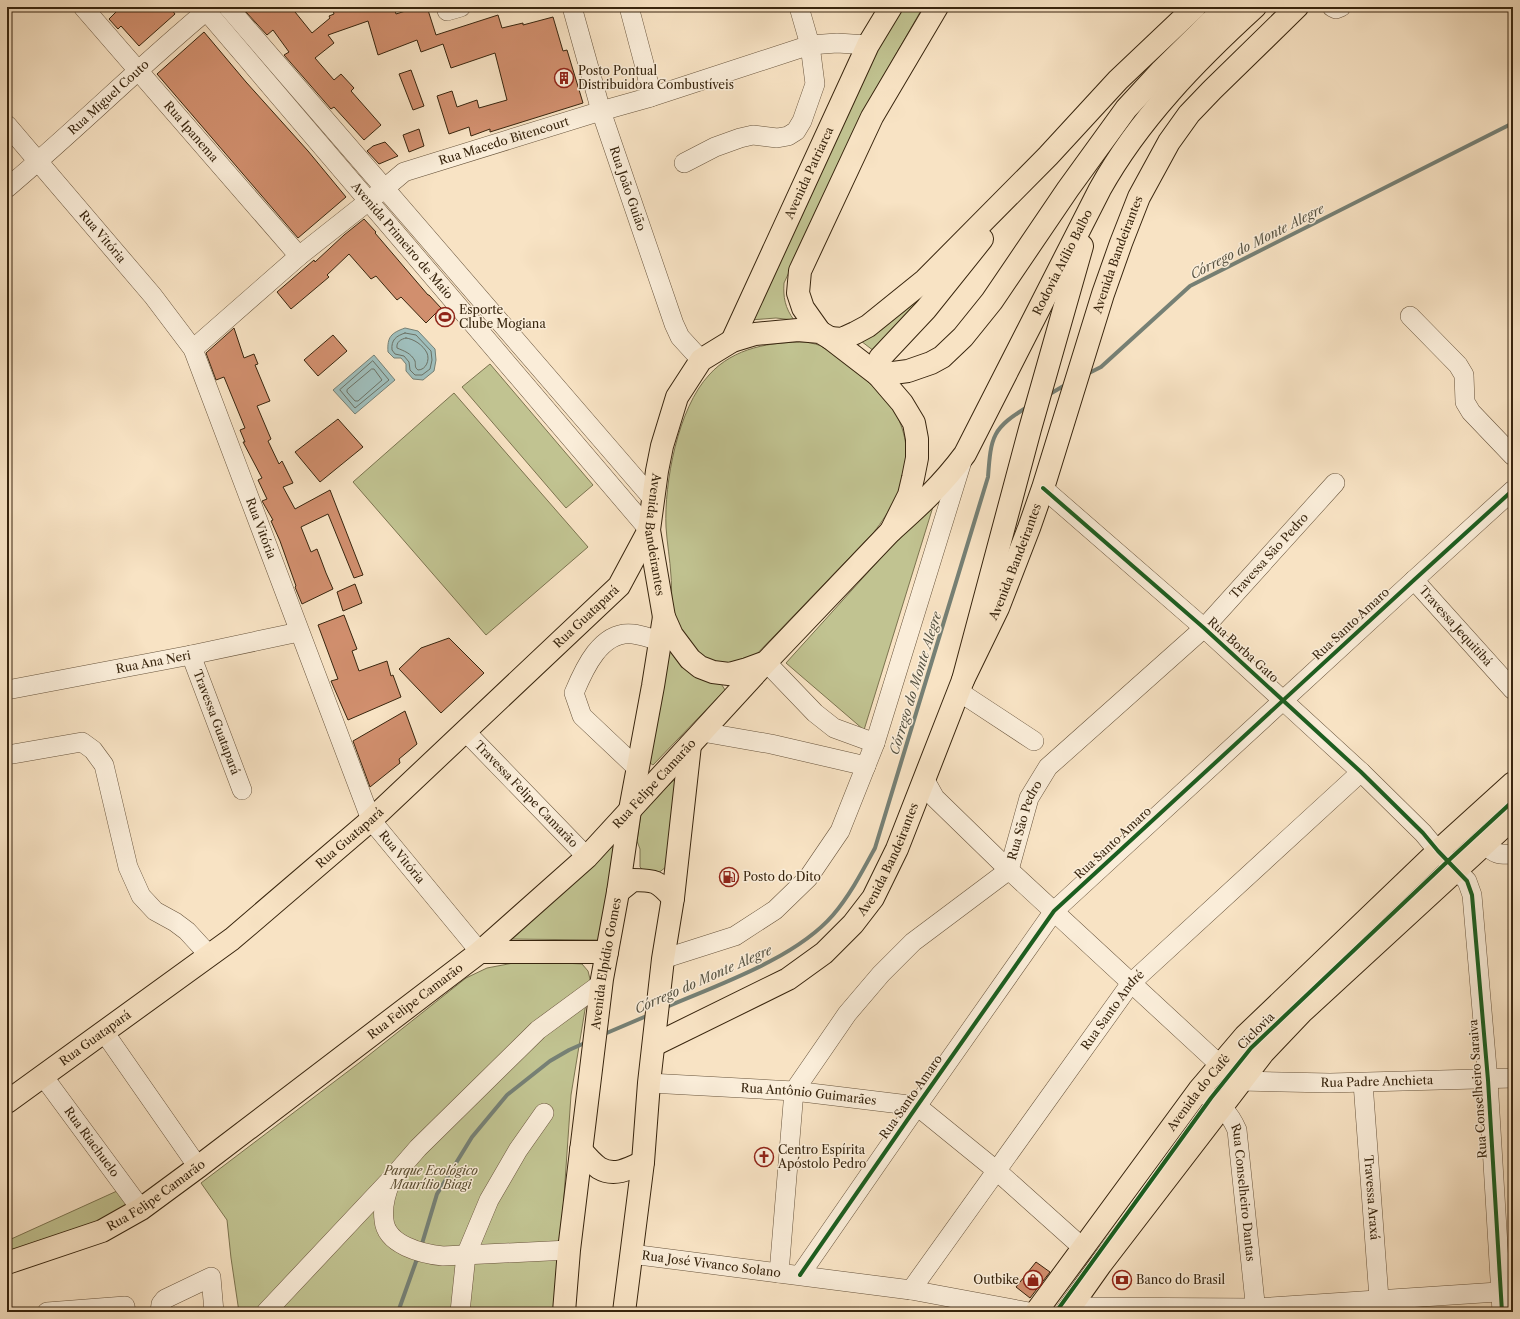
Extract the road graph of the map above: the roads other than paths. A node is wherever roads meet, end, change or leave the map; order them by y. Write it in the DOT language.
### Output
graph roads {
  1 [pos="83,7"];
  2 [pos="228,7"];
  3 [pos="572,7"];
  4 [pos="629,7"];
  5 [pos="798,7"];
  6 [pos="891,7"];
  7 [pos="937,7"];
  8 [pos="1195,7"];
  9 [pos="1226,7"];
  10 [pos="1255,7"];
  11 [pos="1297,7"];
  12 [pos="1332,7"];
  13 [pos="1341,7"];
  14 [pos="207,8"];
  15 [pos="810,45"];
  16 [pos="868,45"];
  17 [pos="137,71"];
  18 [pos="651,97"];
  19 [pos="601,111"];
  20 [pos="7,125"];
  21 [pos="1048,156"];
  22 [pos="39,161"];
  23 [pos="684,163"];
  24 [pos="7,188"];
  25 [pos="385,188"];
  26 [pos="1100,189"];
  27 [pos="368,201"];
  28 [pos="299,256"];
  29 [pos="1410,316"];
  30 [pos="825,335"];
  31 [pos="732,341"];
  32 [pos="193,349"];
  33 [pos="701,360"];
  34 [pos="878,375"];
  35 [pos="965,454"];
  36 [pos="1513,456"];
  37 [pos="1335,483"];
  38 [pos="1043,488"];
  39 [pos="1513,490"];
  40 [pos="653,499"];
  41 [pos="649,530"];
  42 [pos="891,531"];
  43 [pos="1414,580"];
  44 [pos="664,617"];
  45 [pos="1204,628"];
  46 [pos="299,632"];
  47 [pos="660,641"];
  48 [pos="191,655"];
  49 [pos="766,662"];
  50 [pos="961,686"];
  51 [pos="7,690"];
  52 [pos="1513,690"];
  53 [pos="1283,699"];
  54 [pos="465,731"];
  55 [pos="696,738"];
  56 [pos="1034,741"];
  57 [pos="875,743"];
  58 [pos="7,755"];
  59 [pos="866,766"];
  60 [pos="638,769"];
  61 [pos="1361,772"];
  62 [pos="924,780"];
  63 [pos="1513,783"];
  64 [pos="242,790"];
  65 [pos="630,810"];
  66 [pos="1513,818"];
  67 [pos="372,820"];
  68 [pos="1484,844"];
  69 [pos="1438,851"];
  70 [pos="1513,854"];
  71 [pos="587,858"];
  72 [pos="1010,870"];
  73 [pos="1456,870"];
  74 [pos="618,892"];
  75 [pos="673,898"];
  76 [pos="1054,910"];
  77 [pos="480,952"];
  78 [pos="607,952"];
  79 [pos="209,956"];
  80 [pos="663,959"];
  81 [pos="602,983"];
  82 [pos="1131,983"];
  83 [pos="104,1032"];
  84 [pos="654,1045"];
  85 [pos="1220,1066"];
  86 [pos="43,1076"];
  87 [pos="1513,1078"];
  88 [pos="1488,1080"];
  89 [pos="1240,1081"];
  90 [pos="1363,1083"];
  91 [pos="649,1084"];
  92 [pos="1199,1090"];
  93 [pos="794,1091"];
  94 [pos="7,1102"];
  95 [pos="917,1106"];
  96 [pos="1222,1106"];
  97 [pos="544,1113"];
  98 [pos="581,1150"];
  99 [pos="643,1162"];
  100 [pos="198,1167"];
  101 [pos="997,1171"];
  102 [pos="392,1178"];
  103 [pos="141,1209"];
  104 [pos="1083,1248"];
  105 [pos="569,1250"];
  106 [pos="631,1254"];
  107 [pos="466,1256"];
  108 [pos="9,1264"];
  109 [pos="779,1273"];
  110 [pos="800,1275"];
  111 [pos="911,1290"];
  112 [pos="1507,1292"];
  113 [pos="1380,1306"];
  114 [pos="1069,1310"];
  115 [pos="1256,1310"];
  116 [pos="47,1312"];
  117 [pos="126,1312"];
  118 [pos="160,1312"];
  119 [pos="214,1312"];
  120 [pos="266,1312"];
  121 [pos="460,1312"];
  122 [pos="564,1312"];
  123 [pos="624,1312"];
  124 [pos="1029,1312"];
  125 [pos="1036,1312"];
  126 [pos="1502,1312"];
  1 -- 17 [label="street, Rua Ipanema"];
  2 -- 25 [label="street, Avenida Primeiro de Maio"];
  3 -- 19 [label="street, Rua João Guião"];
  4 -- 18 [label="street"];
  5 -- 15 [label="street"];
  6 -- 16 [label="main road, Avenida Patriarca"];
  7 -- 30 [label="main road"];
  8 -- 21 [label="main road, Avenida Bandeirantes"];
  9 -- 34 [label="main road"];
  10 -- 26 [label="main road, Rodovia Atílio Balbo"];
  11 -- 38 [label="main road, Avenida Bandeirantes"];
  12 -- 13 [label="street"];
  14 -- 17 [label="street, Rua Miguel Couto"];
  14 -- 27 [label="street, Avenida Primeiro de Maio"];
  15 -- 16 [label="street, Rua Macedo Bitencourt"];
  15 -- 18 [label="street, Rua Macedo Bitencourt"];
  15 -- 23 [label="street"];
  16 -- 31 [label="main road, Avenida Patriarca"];
  17 -- 22 [label="street, Rua Miguel Couto"];
  17 -- 28 [label="street, Rua Ipanema"];
  18 -- 19 [label="street, Rua Macedo Bitencourt"];
  19 -- 25 [label="street, Rua Macedo Bitencourt"];
  19 -- 33 [label="street, Rua João Guião"];
  20 -- 22 [label="street, Rua Vitória"];
  21 -- 30 [label="main road, Avenida Bandeirantes"];
  21 -- 34 [label="main road, Avenida Bandeirantes"];
  22 -- 24 [label="street, Rua Miguel Couto"];
  22 -- 32 [label="street, Rua Vitória"];
  25 -- 27 [label="street, Rua Macedo Bitencourt"];
  25 -- 40 [label="street, Avenida Primeiro de Maio"];
  26 -- 35 [label="main road, Rodovia Atílio Balbo"];
  26 -- 50 [label="main road"];
  27 -- 28 [label="street, Rua Macedo Bitencourt"];
  27 -- 41 [label="street, Avenida Primeiro de Maio"];
  28 -- 32 [label="street, Rua Macedo Bitencourt"];
  29 -- 36 [label="street"];
  30 -- 31 [label="main road, Avenida Bandeirantes"];
  30 -- 34 [label="main road"];
  31 -- 33 [label="main road, Avenida Bandeirantes"];
  32 -- 46 [label="street, Rua Vitória"];
  33 -- 40 [label="main road, Avenida Bandeirantes"];
  34 -- 42 [label="main road"];
  35 -- 42 [label="main road, Rodovia Atílio Balbo"];
  35 -- 57 [label="street"];
  37 -- 45 [label="street, Travessa São Pedro"];
  38 -- 45 [label="street, Rua Borba Gato"];
  38 -- 50 [label="main road, Avenida Bandeirantes"];
  39 -- 43 [label="street, Rua Santo Amaro"];
  40 -- 41 [label="main road, Avenida Bandeirantes"];
  41 -- 44 [label="main road, Avenida Bandeirantes"];
  41 -- 54 [label="main road, Rua Guatapará"];
  42 -- 49 [label="main road"];
  43 -- 52 [label="street, Travessa Jequitibá"];
  43 -- 53 [label="street, Rua Santo Amaro"];
  44 -- 47 [label="main road, Avenida Elpídio Gomes"];
  44 -- 49 [label="main road"];
  45 -- 53 [label="street, Rua Borba Gato"];
  45 -- 72 [label="street, Rua São Pedro"];
  46 -- 48 [label="street, Rua Ana Neri"];
  46 -- 67 [label="street, Rua Vitória"];
  47 -- 60 [label="main road, Avenida Elpídio Gomes"];
  47 -- 60 [label="street"];
  48 -- 51 [label="street, Rua Ana Neri"];
  48 -- 64 [label="street, Travessa Guatapará"];
  49 -- 55 [label="main road, Rua Felipe Camarão"];
  49 -- 57 [label="street"];
  50 -- 56 [label="street"];
  50 -- 62 [label="main road, Avenida Bandeirantes"];
  53 -- 61 [label="street, Rua Borba Gato"];
  53 -- 76 [label="street, Rua Santo Amaro"];
  54 -- 67 [label="main road, Rua Guatapará"];
  54 -- 71 [label="street, Travessa Felipe Camarão"];
  55 -- 59 [label="street"];
  55 -- 65 [label="main road, Rua Felipe Camarão"];
  55 -- 75 [label="main road"];
  57 -- 59 [label="street"];
  58 -- 79 [label="street"];
  59 -- 80 [label="street"];
  60 -- 65 [label="main road, Avenida Elpídio Gomes"];
  61 -- 69 [label="street, Rua Borba Gato"];
  61 -- 82 [label="street, Rua Santo André"];
  62 -- 72 [label="street"];
  62 -- 84 [label="main road, Avenida Bandeirantes"];
  63 -- 69 [label="main road, Avenida do Café"];
  65 -- 71 [label="main road, Rua Felipe Camarão"];
  65 -- 74 [label="main road, Avenida Elpídio Gomes"];
  66 -- 68 [label="main road, Avenida do Café"];
  67 -- 77 [label="street, Rua Vitória"];
  67 -- 79 [label="main road, Rua Guatapará"];
  68 -- 70 [label="street"];
  68 -- 73 [label="main road, Avenida do Café"];
  69 -- 73 [label="street, Rua Borba Gato"];
  69 -- 85 [label="main road, Avenida do Café"];
  71 -- 77 [label="main road, Rua Felipe Camarão"];
  72 -- 76 [label="street"];
  72 -- 93 [label="street, Rua São Pedro"];
  73 -- 88 [label="street, Rua Conselheiro Saraiva"];
  73 -- 89 [label="main road, Avenida do Café"];
  74 -- 75 [label="main road"];
  74 -- 78 [label="main road, Avenida Elpídio Gomes"];
  75 -- 80 [label="main road"];
  76 -- 82 [label="street"];
  76 -- 95 [label="street, Rua Santo Amaro"];
  77 -- 78 [label="main road"];
  77 -- 100 [label="main road, Rua Felipe Camarão"];
  78 -- 81 [label="main road, Avenida Elpídio Gomes"];
  79 -- 83 [label="main road, Rua Guatapará"];
  80 -- 84 [label="main road"];
  81 -- 98 [label="main road, Avenida Elpídio Gomes"];
  81 -- 102 [label="street"];
  82 -- 85 [label="street"];
  82 -- 101 [label="street, Rua Santo André"];
  83 -- 86 [label="main road, Rua Guatapará"];
  83 -- 100 [label="street"];
  84 -- 91 [label="main road"];
  85 -- 92 [label="main road, Avenida do Café"];
  86 -- 94 [label="main road, Rua Guatapará"];
  86 -- 103 [label="street, Rua Riachuelo"];
  87 -- 88 [label="street, Rua Padre Anchieta"];
  88 -- 90 [label="street, Rua Padre Anchieta"];
  88 -- 112 [label="street, Rua Conselheiro Saraiva"];
  89 -- 90 [label="street, Rua Padre Anchieta"];
  89 -- 96 [label="main road, Avenida do Café"];
  90 -- 113 [label="street, Travessa Araxá"];
  91 -- 93 [label="street, Rua Antônio Guimarães"];
  91 -- 99 [label="main road"];
  92 -- 96 [label="street, Rua Conselheiro Dantas"];
  92 -- 104 [label="main road, Avenida do Café"];
  93 -- 95 [label="street, Rua Antônio Guimarães"];
  93 -- 109 [label="street"];
  95 -- 101 [label="street"];
  95 -- 110 [label="street, Rua Santo Amaro"];
  96 -- 114 [label="main road, Avenida do Café"];
  96 -- 115 [label="street, Rua Conselheiro Dantas"];
  97 -- 107 [label="street"];
  98 -- 99 [label="main road"];
  98 -- 105 [label="main road, Avenida Elpídio Gomes"];
  99 -- 106 [label="main road"];
  100 -- 103 [label="main road, Rua Felipe Camarão"];
  101 -- 104 [label="street"];
  101 -- 111 [label="street, Rua Santo André"];
  102 -- 107 [label="street"];
  102 -- 120 [label="street"];
  103 -- 108 [label="main road, Rua Felipe Camarão"];
  104 -- 125 [label="main road, Avenida do Café"];
  105 -- 107 [label="street"];
  105 -- 122 [label="main road, Avenida Elpídio Gomes"];
  106 -- 109 [label="street, Rua José Vivanco Solano"];
  106 -- 123 [label="main road"];
  107 -- 121 [label="street"];
  109 -- 110 [label="street, Rua José Vivanco Solano"];
  110 -- 111 [label="street, Rua José Vivanco Solano"];
  111 -- 124 [label="street, Rua José Vivanco Solano"];
  112 -- 113 [label="street"];
  112 -- 126 [label="street, Rua Conselheiro Saraiva"];
  113 -- 115 [label="street"];
  114 -- 115 [label="street"];
  116 -- 117 [label="street"];
  118 -- 119 [label="street"];
}
